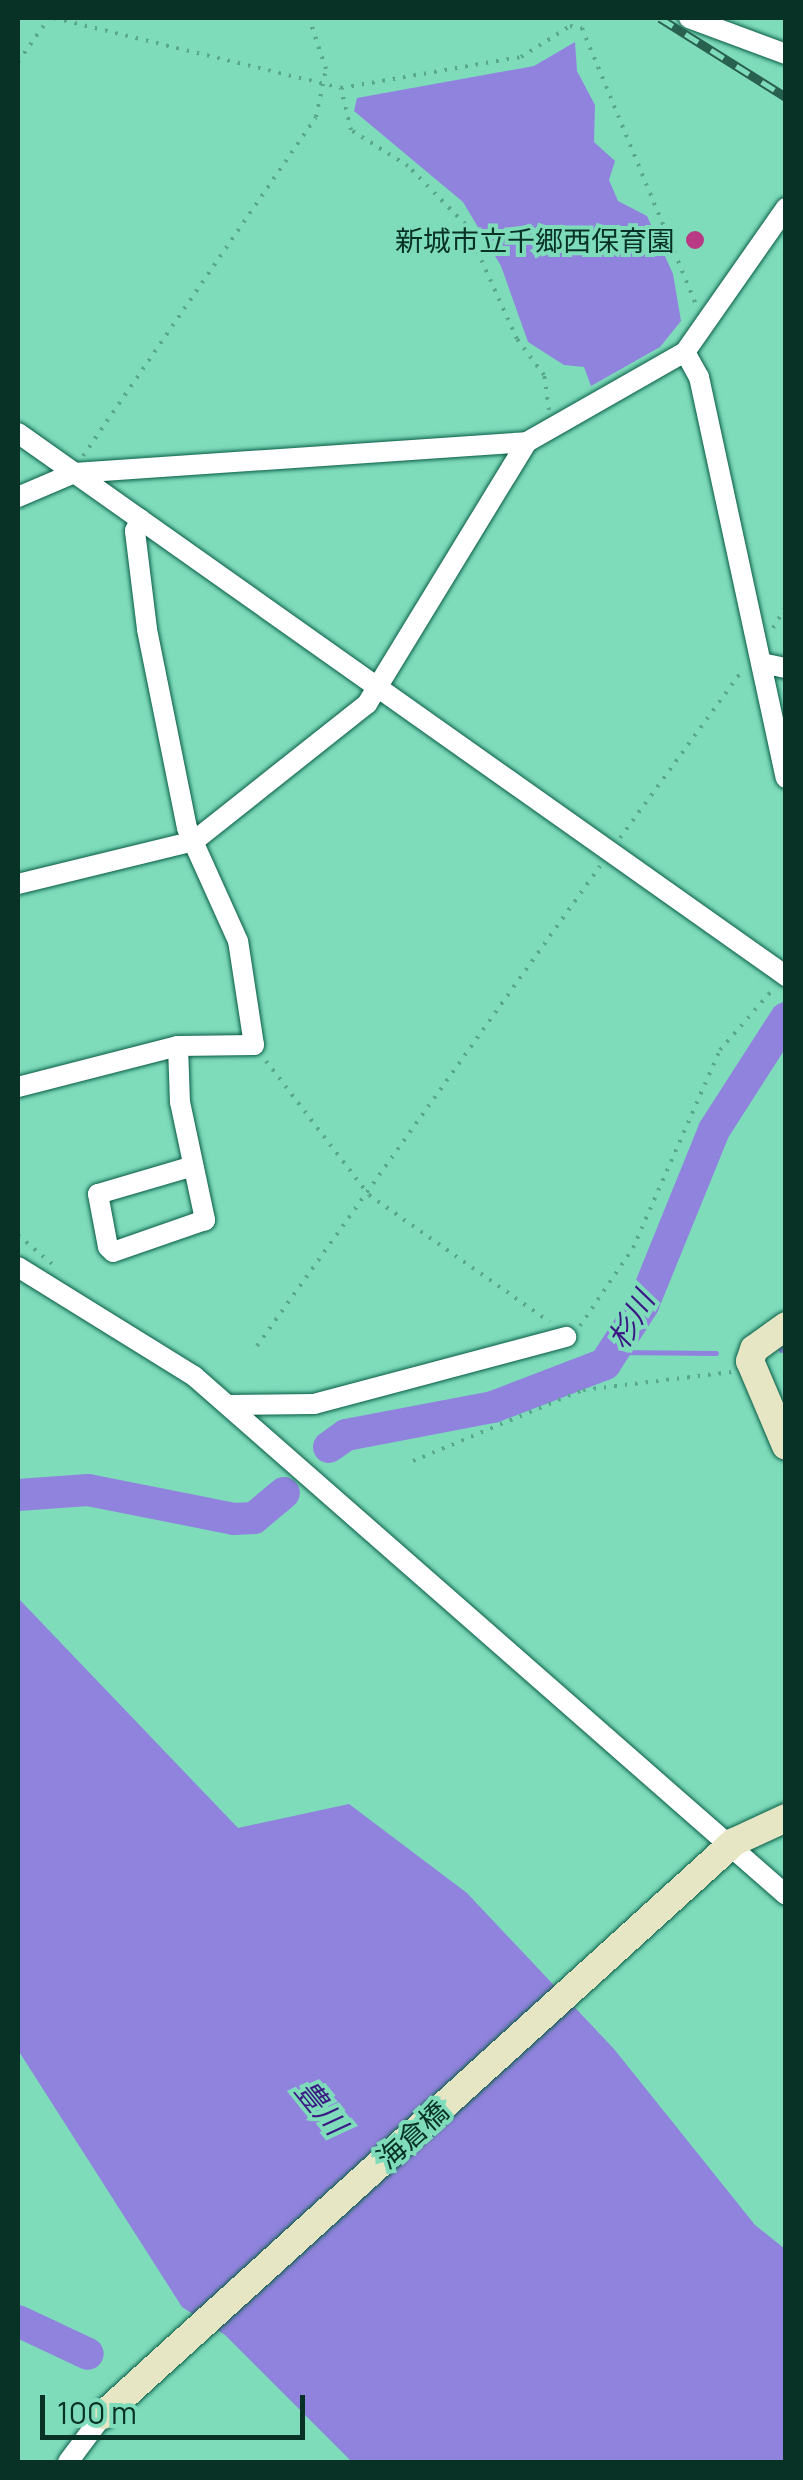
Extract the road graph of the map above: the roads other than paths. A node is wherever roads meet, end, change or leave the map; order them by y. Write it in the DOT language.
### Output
graph roads {
  1 [pos="688,18"];
  2 [pos="786,54"];
  3 [pos="786,208"];
  4 [pos="685,352"];
  5 [pos="18,433"];
  6 [pos="527,442"];
  7 [pos="74,473"];
  8 [pos="18,497"];
  9 [pos="140,519"];
  10 [pos="762,663"];
  11 [pos="786,668"];
  12 [pos="381,690"];
  13 [pos="786,778"];
  14 [pos="194,841"];
  15 [pos="18,881"];
  16 [pos="786,977"];
  17 [pos="178,1046"];
  18 [pos="18,1087"];
  19 [pos="193,1166"];
  20 [pos="18,1267"];
  21 [pos="786,1326"];
  22 [pos="566,1337"];
  23 [pos="228,1405"];
  24 [pos="786,1446"];
  25 [pos="786,1818"];
  26 [pos="727,1848"];
  27 [pos="786,1895"];
  28 [pos="103,2415"];
  29 [pos="68,2462"];
  1 -- 2 [label="street"];
  3 -- 4 [label="street"];
  4 -- 6 [label="street"];
  4 -- 10 [label="street"];
  5 -- 7 [label="street"];
  6 -- 7 [label="street"];
  6 -- 12 [label="street"];
  7 -- 8 [label="street"];
  7 -- 9 [label="street"];
  9 -- 12 [label="street"];
  9 -- 14 [label="street"];
  10 -- 11 [label="street"];
  10 -- 13 [label="street"];
  12 -- 14 [label="street"];
  12 -- 16 [label="street"];
  14 -- 15 [label="street"];
  14 -- 17 [label="street"];
  17 -- 18 [label="street"];
  17 -- 19 [label="street"];
  19 -- 19 [label="street"];
  20 -- 23 [label="street"];
  21 -- 24 [label="street"];
  22 -- 23 [label="street"];
  23 -- 26 [label="street"];
  25 -- 26 [label="street, 海倉橋"];
  26 -- 27 [label="street"];
  26 -- 28 [label="street, 海倉橋"];
  28 -- 29 [label="street"];
}
